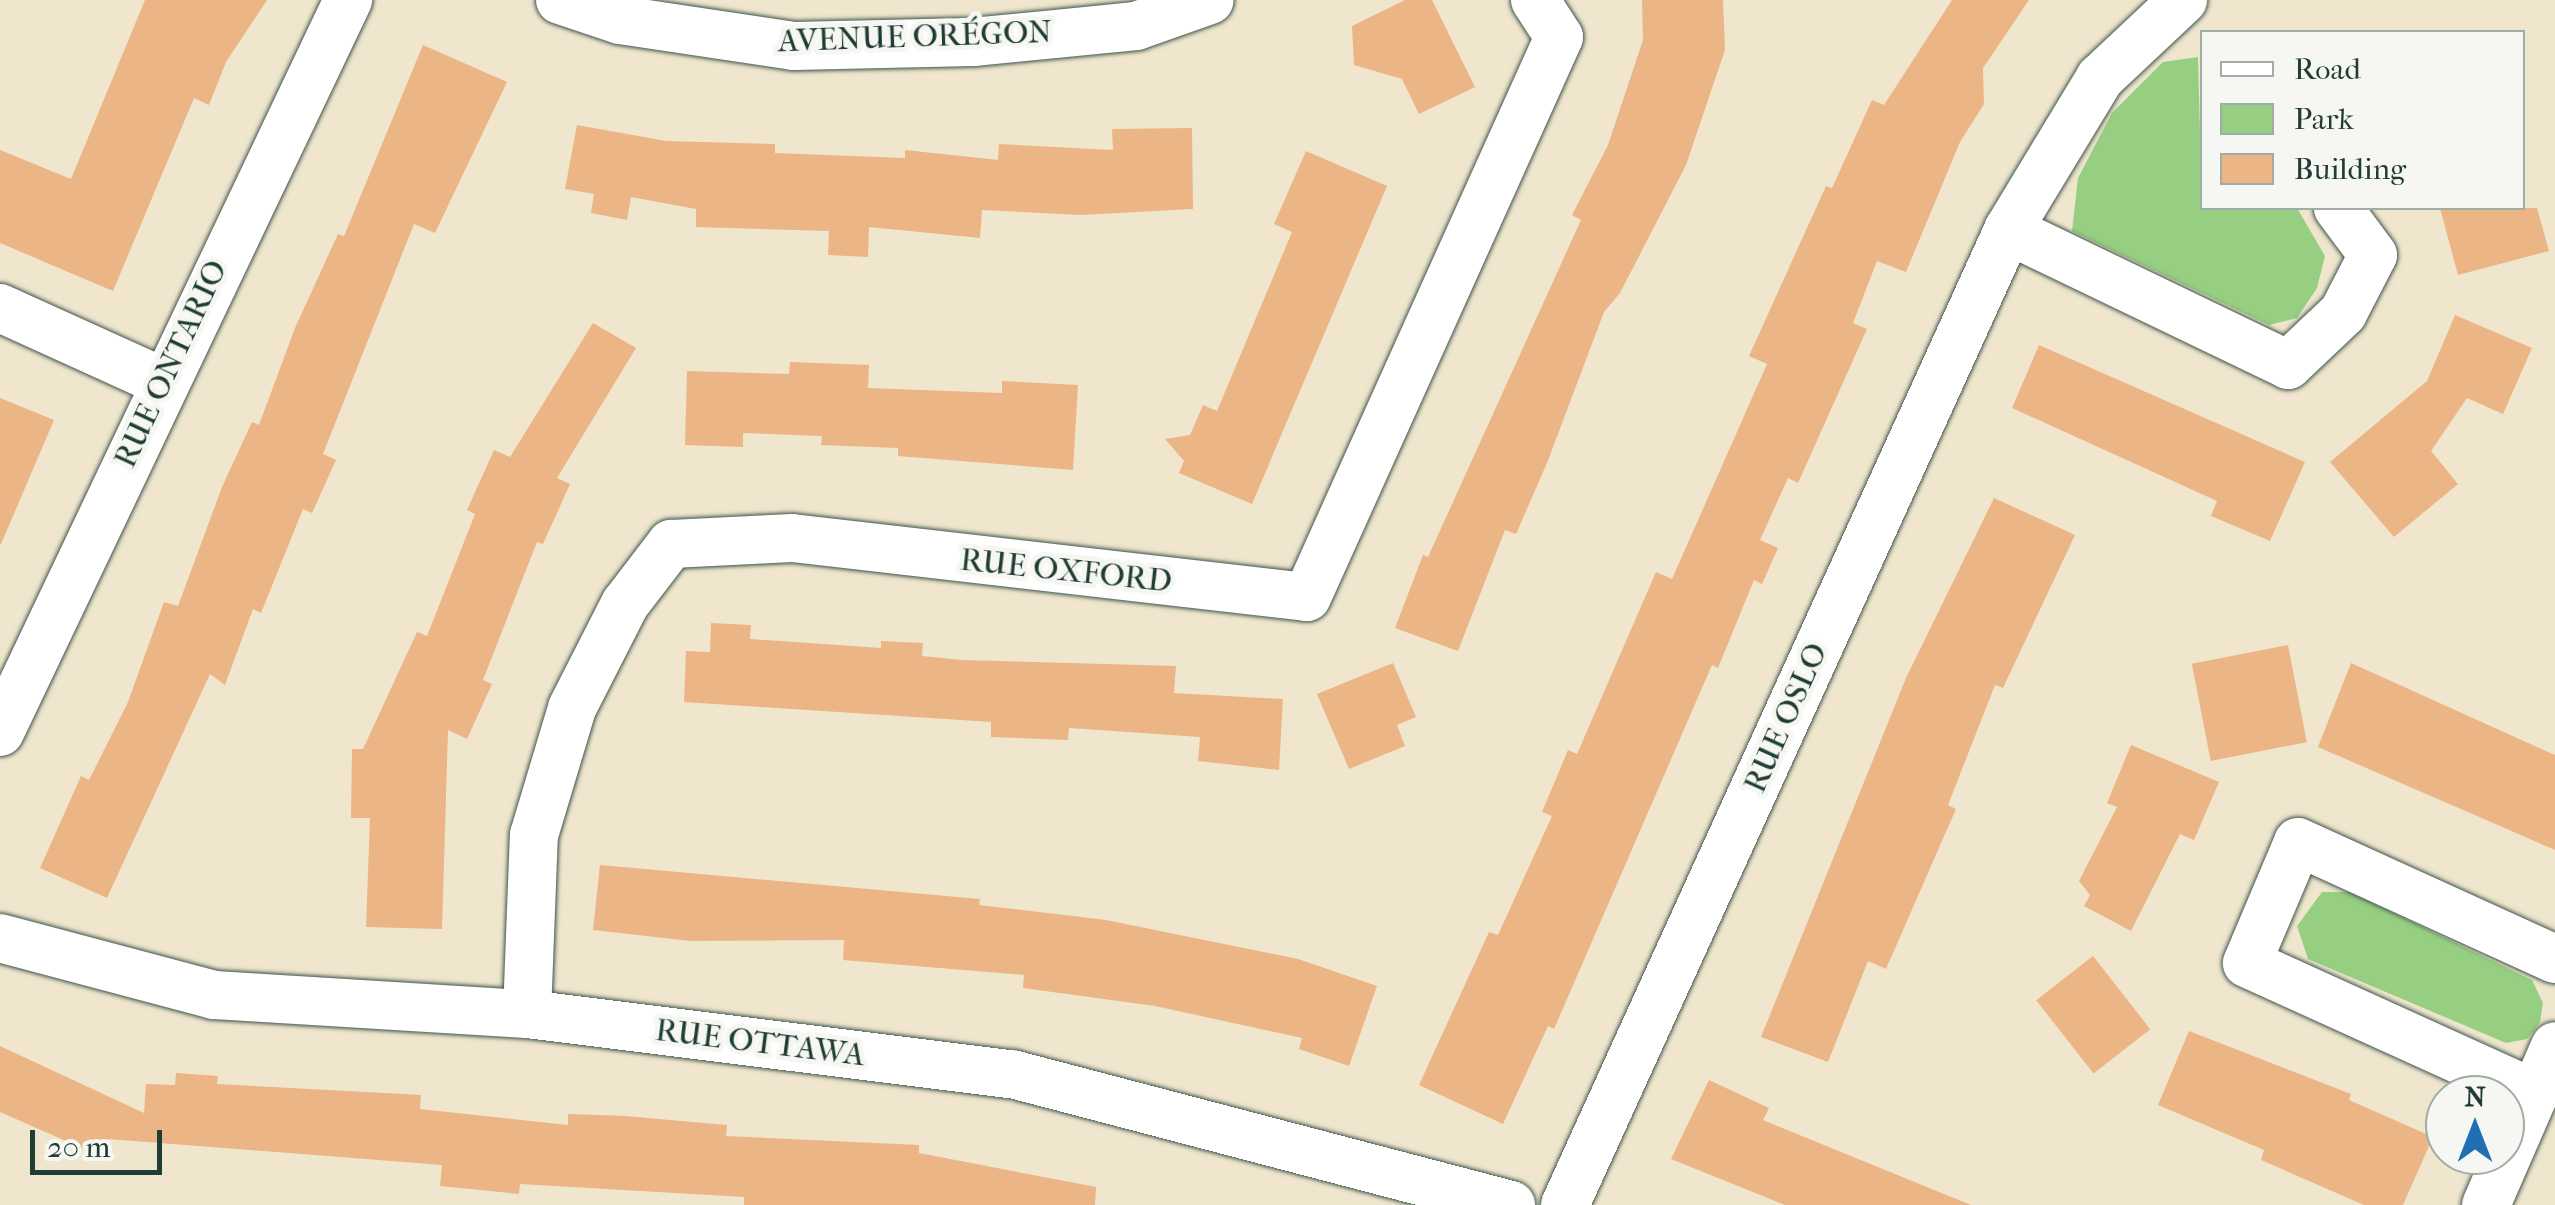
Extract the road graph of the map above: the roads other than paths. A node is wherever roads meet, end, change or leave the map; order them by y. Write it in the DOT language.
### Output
graph roads {
  1 [pos="348,0"];
  2 [pos="560,0"];
  3 [pos="1210,0"];
  4 [pos="1534,0"];
  5 [pos="2184,0"];
  6 [pos="2208,30"];
  7 [pos="2339,210"];
  8 [pos="2008,230"];
  9 [pos="0,308"];
  10 [pos="162,381"];
  11 [pos="0,732"];
  12 [pos="0,938"];
  13 [pos="2555,959"];
  14 [pos="526,1014"];
  15 [pos="2555,1046"];
  16 [pos="2533,1094"];
  17 [pos="1511,1205"];
  18 [pos="1565,1205"];
  19 [pos="2486,1205"];
  1 -- 10 [label="street, RUE ONTARIO"];
  2 -- 3 [label="street, AVENUE ORÉGON"];
  4 -- 14 [label="street, RUE OXFORD"];
  5 -- 6 [label="street, RUE OSLO"];
  5 -- 8 [label="street, RUE OSLO"];
  7 -- 8 [label="street"];
  8 -- 18 [label="street, RUE OSLO"];
  9 -- 10 [label="street"];
  10 -- 11 [label="street, RUE ONTARIO"];
  12 -- 14 [label="street, RUE OTTAWA"];
  13 -- 16 [label="street"];
  14 -- 17 [label="street, RUE OTTAWA"];
  15 -- 16 [label="street"];
  16 -- 19 [label="street"];
}
